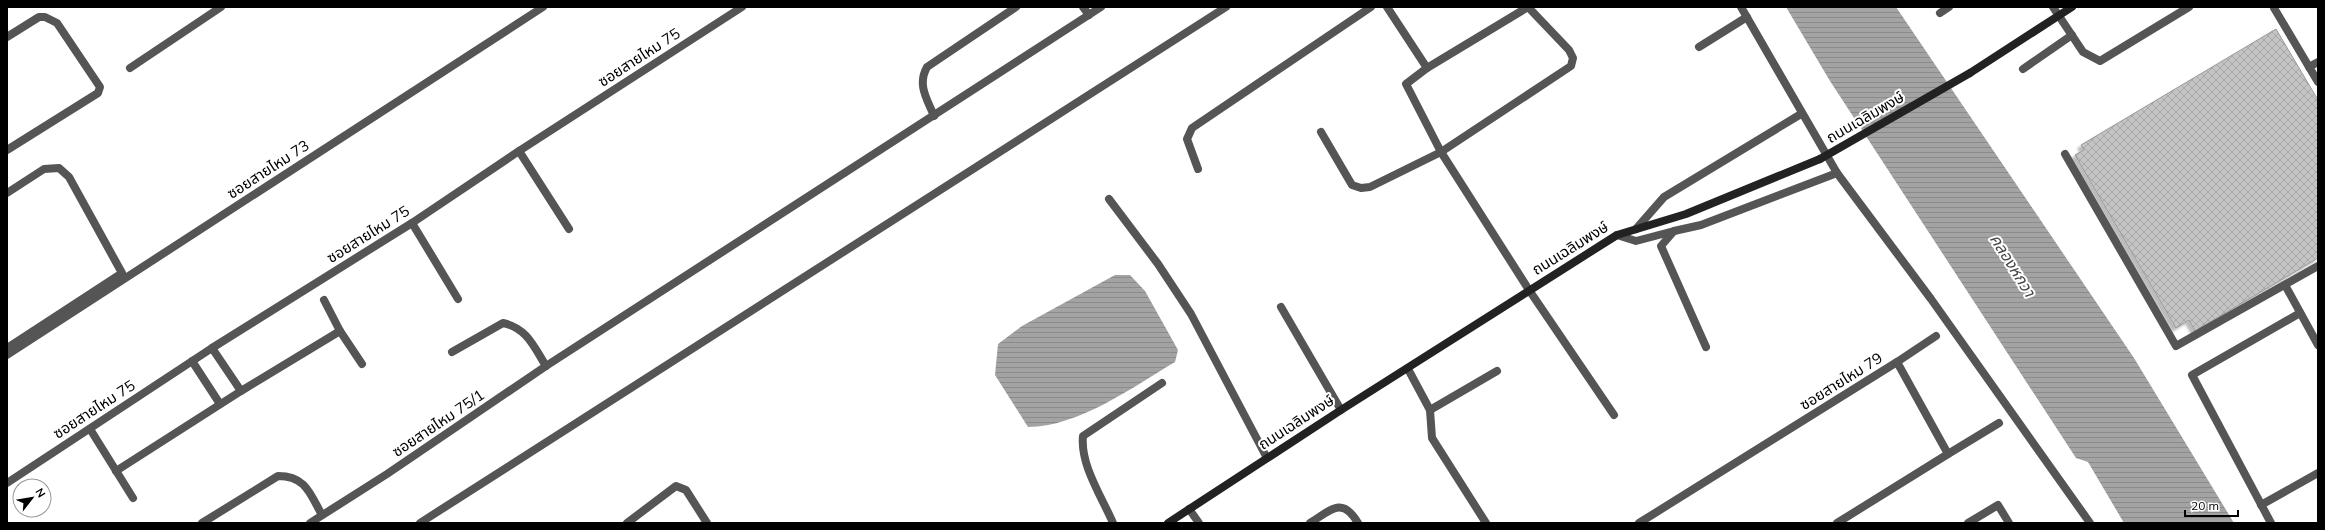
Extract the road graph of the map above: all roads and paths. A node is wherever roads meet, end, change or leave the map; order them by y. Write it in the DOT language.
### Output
graph roads {
  1 [pos="221,7"];
  2 [pos="543,7"];
  3 [pos="742,7"];
  4 [pos="1016,7"];
  5 [pos="1083,7"];
  6 [pos="1101,7"];
  7 [pos="1226,7"];
  8 [pos="1371,7"];
  9 [pos="1387,7"];
  10 [pos="1528,7"];
  11 [pos="1741,7"];
  12 [pos="1949,7"];
  13 [pos="2054,7"];
  14 [pos="2072,7"];
  15 [pos="2189,7"];
  16 [pos="2274,8"];
  17 [pos="1940,13"];
  18 [pos="1089,15"];
  19 [pos="2059,15"];
  20 [pos="1747,17"];
  21 [pos="2072,35"];
  22 [pos="7,37"];
  23 [pos="1699,47"];
  24 [pos="2318,62"];
  25 [pos="2309,67"];
  26 [pos="130,68"];
  27 [pos="1427,68"];
  28 [pos="2023,69"];
  29 [pos="2318,82"];
  30 [pos="1801,114"];
  31 [pos="934,116"];
  32 [pos="1321,132"];
  33 [pos="7,150"];
  34 [pos="518,151"];
  35 [pos="1441,152"];
  36 [pos="2065,154"];
  37 [pos="1198,169"];
  38 [pos="1837,173"];
  39 [pos="7,193"];
  40 [pos="1109,199"];
  41 [pos="412,223"];
  42 [pos="569,229"];
  43 [pos="1636,229"];
  44 [pos="1674,231"];
  45 [pos="1617,234"];
  46 [pos="2318,266"];
  47 [pos="122,277"];
  48 [pos="2285,285"];
  49 [pos="1529,290"];
  50 [pos="458,299"];
  51 [pos="324,300"];
  52 [pos="1281,307"];
  53 [pos="2300,313"];
  54 [pos="340,331"];
  55 [pos="1936,336"];
  56 [pos="2318,345"];
  57 [pos="1706,347"];
  58 [pos="7,348"];
  59 [pos="212,348"];
  60 [pos="452,352"];
  61 [pos="7,355"];
  62 [pos="192,361"];
  63 [pos="1897,362"];
  64 [pos="362,364"];
  65 [pos="546,366"];
  66 [pos="1408,368"];
  67 [pos="1496,372"];
  68 [pos="1162,383"];
  69 [pos="241,391"];
  70 [pos="220,404"];
  71 [pos="1341,410"];
  72 [pos="1430,410"];
  73 [pos="1614,415"];
  74 [pos="1999,423"];
  75 [pos="90,429"];
  76 [pos="1948,454"];
  77 [pos="1266,458"];
  78 [pos="116,471"];
  79 [pos="2318,473"];
  80 [pos="7,483"];
  81 [pos="133,498"];
  82 [pos="2261,505"];
  83 [pos="1189,509"];
  84 [pos="322,515"];
  85 [pos="632,521"];
  86 [pos="202,523"];
  87 [pos="310,523"];
  88 [pos="420,523"];
  89 [pos="707,523"];
  90 [pos="1113,523"];
  91 [pos="1168,523"];
  92 [pos="1199,523"];
  93 [pos="1310,523"];
  94 [pos="1358,523"];
  95 [pos="1486,523"];
  96 [pos="1639,523"];
  97 [pos="1837,523"];
  98 [pos="1968,523"];
  99 [pos="2009,523"];
  100 [pos="2090,523"];
  101 [pos="2271,523"];
  1 -- 26 [label="street"];
  2 -- 47 [label="street, ซอยสายไหม 73"];
  3 -- 34 [label="street, ซอยสายไหม 75"];
  4 -- 31 [label="street"];
  5 -- 18 [label="street"];
  6 -- 18 [label="street, ซอยสายไหม 75/1"];
  7 -- 88 [label="street"];
  8 -- 37 [label="street"];
  9 -- 27 [label="street"];
  10 -- 27 [label="street"];
  10 -- 35 [label="street"];
  11 -- 20 [label="street"];
  12 -- 17 [label="street"];
  13 -- 19 [label="street"];
  14 -- 19 [label="main road, ถนนเฉลิมพงษ์"];
  15 -- 21 [label="street"];
  16 -- 25 [label="street"];
  18 -- 31 [label="street, ซอยสายไหม 75/1"];
  19 -- 21 [label="street"];
  19 -- 43 [label="main road, ถนนเฉลิมพงษ์, bridge"];
  20 -- 23 [label="street"];
  20 -- 30 [label="street"];
  21 -- 28 [label="street"];
  22 -- 33 [label="street"];
  24 -- 25 [label="street"];
  25 -- 29 [label="street"];
  27 -- 35 [label="street"];
  30 -- 38 [label="street"];
  30 -- 43 [label="street"];
  31 -- 65 [label="street, ซอยสายไหม 75/1"];
  32 -- 35 [label="street"];
  34 -- 41 [label="street, ซอยสายไหม 75"];
  34 -- 42 [label="street"];
  35 -- 49 [label="street"];
  36 -- 48 [label="street"];
  38 -- 44 [label="street"];
  38 -- 100 [label="street"];
  39 -- 47 [label="street"];
  40 -- 77 [label="street"];
  41 -- 50 [label="street"];
  41 -- 59 [label="street, ซอยสายไหม 75"];
  43 -- 45 [label="main road, ถนนเฉลิมพงษ์"];
  44 -- 45 [label="street"];
  44 -- 57 [label="street"];
  45 -- 49 [label="main road, ถนนเฉลิมพงษ์"];
  46 -- 48 [label="street"];
  47 -- 58 [label="street"];
  47 -- 61 [label="street, ซอยสายไหม 73"];
  48 -- 53 [label="street"];
  49 -- 66 [label="main road, ถนนเฉลิมพงษ์"];
  49 -- 73 [label="street"];
  51 -- 54 [label="street"];
  52 -- 71 [label="street"];
  53 -- 56 [label="street"];
  53 -- 82 [label="street"];
  54 -- 64 [label="street"];
  54 -- 69 [label="street"];
  55 -- 63 [label="street"];
  59 -- 62 [label="street, ซอยสายไหม 75"];
  59 -- 69 [label="street"];
  60 -- 65 [label="street"];
  62 -- 70 [label="street"];
  62 -- 75 [label="street, ซอยสายไหม 75"];
  63 -- 76 [label="street, ซอยสายไหม 79"];
  63 -- 96 [label="street, ซอยสายไหม 79"];
  65 -- 84 [label="street, ซอยสายไหม 75/1"];
  66 -- 71 [label="main road, ถนนเฉลิมพงษ์"];
  66 -- 72 [label="street"];
  67 -- 72 [label="street"];
  68 -- 90 [label="street"];
  69 -- 70 [label="street"];
  70 -- 78 [label="street"];
  71 -- 77 [label="main road, ถนนเฉลิมพงษ์"];
  72 -- 95 [label="street"];
  74 -- 76 [label="street"];
  75 -- 78 [label="street"];
  75 -- 80 [label="street, ซอยสายไหม 75"];
  76 -- 97 [label="street"];
  77 -- 83 [label="main road, ถนนเฉลิมพงษ์"];
  78 -- 81 [label="street"];
  79 -- 82 [label="street"];
  82 -- 101 [label="street"];
  83 -- 91 [label="main road, ถนนเฉลิมพงษ์"];
  83 -- 92 [label="street"];
  84 -- 86 [label="street"];
  84 -- 87 [label="street, ซอยสายไหม 75/1"];
  85 -- 89 [label="street"];
  93 -- 94 [label="street"];
  98 -- 99 [label="street"];
}
